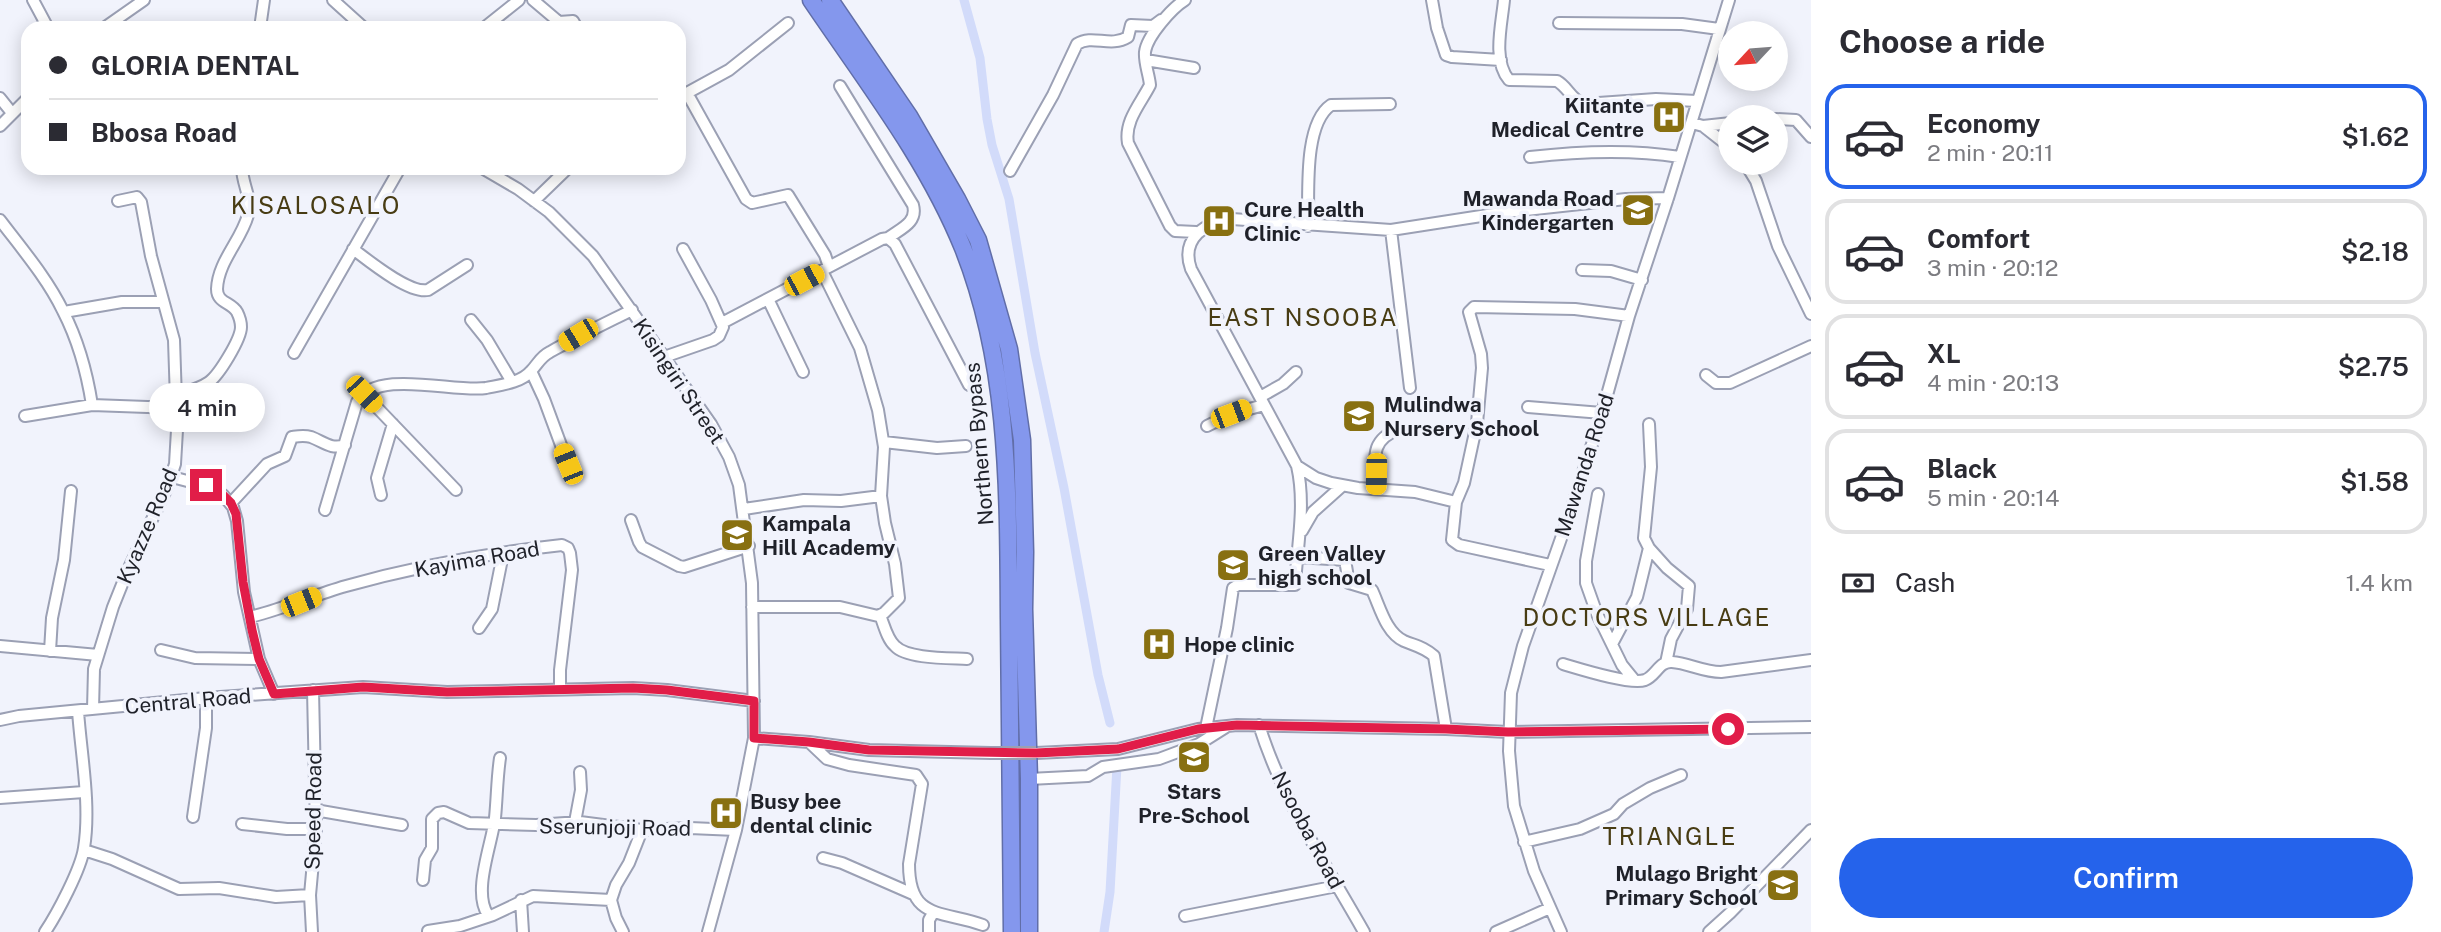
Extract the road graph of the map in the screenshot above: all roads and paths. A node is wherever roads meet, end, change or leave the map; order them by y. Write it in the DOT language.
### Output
graph roads {
  1 [pos="33,0"];
  2 [pos="264,0"];
  3 [pos="519,0"];
  4 [pos="533,0"];
  5 [pos="811,0"];
  6 [pos="830,0"];
  7 [pos="1185,0"];
  8 [pos="1432,0"];
  9 [pos="1504,0"];
  10 [pos="1729,0"];
  11 [pos="137,2"];
  12 [pos="338,2"];
  13 [pos="1172,9"];
  14 [pos="44,21"];
  15 [pos="113,21"];
  16 [pos="261,21"];
  17 [pos="357,21"];
  18 [pos="493,21"];
  19 [pos="558,21"];
  20 [pos="1722,21"];
  21 [pos="788,23"];
  22 [pos="1559,23"];
  23 [pos="1718,29"];
  24 [pos="1718,32"];
  25 [pos="1146,60"];
  26 [pos="1501,60"];
  27 [pos="1194,68"];
  28 [pos="840,86"];
  29 [pos="686,92"];
  30 [pos="0,98"];
  31 [pos="686,99"];
  32 [pos="1697,101"];
  33 [pos="1391,104"];
  34 [pos="21,105"];
  35 [pos="12,113"];
  36 [pos="1788,120"];
  37 [pos="1718,124"];
  38 [pos="1697,125"];
  39 [pos="0,126"];
  40 [pos="1811,137"];
  41 [pos="1718,139"];
  42 [pos="1530,157"];
  43 [pos="1680,157"];
  44 [pos="1010,172"];
  45 [pos="243,175"];
  46 [pos="396,175"];
  47 [pos="493,175"];
  48 [pos="561,175"];
  49 [pos="1752,175"];
  50 [pos="1668,198"];
  51 [pos="118,201"];
  52 [pos="534,201"];
  53 [pos="0,220"];
  54 [pos="1308,226"];
  55 [pos="1391,230"];
  56 [pos="1196,232"];
  57 [pos="888,238"];
  58 [pos="353,249"];
  59 [pos="683,249"];
  60 [pos="467,265"];
  61 [pos="826,269"];
  62 [pos="1582,270"];
  63 [pos="1642,280"];
  64 [pos="768,299"];
  65 [pos="163,302"];
  66 [pos="632,310"];
  67 [pos="64,312"];
  68 [pos="1811,314"];
  69 [pos="1629,316"];
  70 [pos="471,320"];
  71 [pos="722,323"];
  72 [pos="1811,346"];
  73 [pos="294,354"];
  74 [pos="664,357"];
  75 [pos="531,371"];
  76 [pos="803,372"];
  77 [pos="1296,372"];
  78 [pos="1706,375"];
  79 [pos="512,382"];
  80 [pos="969,385"];
  81 [pos="1410,388"];
  82 [pos="364,394"];
  83 [pos="174,396"];
  84 [pos="1262,401"];
  85 [pos="92,405"];
  86 [pos="1528,407"];
  87 [pos="175,408"];
  88 [pos="1602,413"];
  89 [pos="25,416"];
  90 [pos="393,424"];
  91 [pos="1649,424"];
  92 [pos="1207,426"];
  93 [pos="1397,430"];
  94 [pos="884,442"];
  95 [pos="345,445"];
  96 [pos="966,446"];
  97 [pos="568,464"];
  98 [pos="1297,466"];
  99 [pos="172,477"];
  100 [pos="1342,486"];
  101 [pos="1375,489"];
  102 [pos="456,490"];
  103 [pos="71,491"];
  104 [pos="1598,494"];
  105 [pos="380,495"];
  106 [pos="881,496"];
  107 [pos="1456,502"];
  108 [pos="231,503"];
  109 [pos="744,509"];
  110 [pos="325,510"];
  111 [pos="631,520"];
  112 [pos="1300,534"];
  113 [pos="1647,545"];
  114 [pos="749,546"];
  115 [pos="503,554"];
  116 [pos="1298,557"];
  117 [pos="1550,565"];
  118 [pos="752,607"];
  119 [pos="880,615"];
  120 [pos="250,617"];
  121 [pos="479,628"];
  122 [pos="1612,645"];
  123 [pos="0,646"];
  124 [pos="161,650"];
  125 [pos="50,651"];
  126 [pos="98,656"];
  127 [pos="259,659"];
  128 [pos="967,659"];
  129 [pos="1811,660"];
  130 [pos="1666,663"];
  131 [pos="1563,664"];
  132 [pos="1635,681"];
  133 [pos="560,689"];
  134 [pos="313,690"];
  135 [pos="274,694"];
  136 [pos="206,698"];
  137 [pos="754,701"];
  138 [pos="93,709"];
  139 [pos="78,711"];
  140 [pos="0,720"];
  141 [pos="1259,725"];
  142 [pos="1228,726"];
  143 [pos="1811,727"];
  144 [pos="1206,728"];
  145 [pos="1446,729"];
  146 [pos="1508,732"];
  147 [pos="754,738"];
  148 [pos="809,742"];
  149 [pos="500,758"];
  150 [pos="580,772"];
  151 [pos="1681,775"];
  152 [pos="1029,779"];
  153 [pos="84,792"];
  154 [pos="0,797"];
  155 [pos="315,810"];
  156 [pos="193,817"];
  157 [pos="575,822"];
  158 [pos="242,824"];
  159 [pos="494,824"];
  160 [pos="402,825"];
  161 [pos="316,829"];
  162 [pos="642,830"];
  163 [pos="736,830"];
  164 [pos="1811,830"];
  165 [pos="1524,842"];
  166 [pos="84,850"];
  167 [pos="823,859"];
  168 [pos="423,880"];
  169 [pos="1337,886"];
  170 [pos="913,894"];
  171 [pos="310,895"];
  172 [pos="521,900"];
  173 [pos="611,900"];
  174 [pos="1550,908"];
  175 [pos="933,914"];
  176 [pos="488,915"];
  177 [pos="1185,916"];
  178 [pos="983,925"];
  179 [pos="428,931"];
  180 [pos="45,932"];
  181 [pos="312,932"];
  182 [pos="523,932"];
  183 [pos="623,932"];
  184 [pos="708,932"];
  185 [pos="929,932"];
  186 [pos="1012,932"];
  187 [pos="1029,932"];
  188 [pos="1364,932"];
  189 [pos="1496,932"];
  190 [pos="1561,932"];
  191 [pos="1709,932"];
  1 -- 14 [label="street"];
  2 -- 16 [label="street"];
  3 -- 18 [label="street"];
  4 -- 19 [label="street"];
  5 -- 186 [label="highway, Northern Bypass"];
  6 -- 152 [label="highway, Northern Bypass"];
  7 -- 13 [label="street"];
  8 -- 26 [label="street"];
  9 -- 26 [label="street"];
  10 -- 20 [label="street, Mawanda Road"];
  11 -- 15 [label="street"];
  12 -- 17 [label="street"];
  13 -- 25 [label="street"];
  13 -- 44 [label="street"];
  21 -- 29 [label="street"];
  22 -- 23 [label="street"];
  24 -- 32 [label="street, Mawanda Road"];
  25 -- 27 [label="street"];
  25 -- 56 [label="street"];
  26 -- 32 [label="street"];
  28 -- 57 [label="street"];
  30 -- 35 [label="street"];
  31 -- 61 [label="street"];
  32 -- 38 [label="street, Mawanda Road"];
  33 -- 54 [label="street"];
  34 -- 35 [label="street"];
  35 -- 39 [label="street"];
  36 -- 40 [label="street"];
  37 -- 38 [label="street"];
  38 -- 41 [label="street"];
  38 -- 43 [label="street, Mawanda Road"];
  42 -- 43 [label="street"];
  43 -- 50 [label="street, Mawanda Road"];
  45 -- 83 [label="street"];
  46 -- 58 [label="street"];
  47 -- 52 [label="street, Kisingiri Street"];
  48 -- 52 [label="street"];
  49 -- 68 [label="street"];
  50 -- 55 [label="street"];
  50 -- 63 [label="street, Mawanda Road"];
  51 -- 65 [label="street, Kyazze Road"];
  52 -- 66 [label="street, Kisingiri Street"];
  53 -- 67 [label="street"];
  54 -- 55 [label="street"];
  54 -- 56 [label="street"];
  55 -- 81 [label="street"];
  56 -- 84 [label="street"];
  57 -- 61 [label="street"];
  57 -- 80 [label="street"];
  58 -- 60 [label="street"];
  58 -- 73 [label="street"];
  59 -- 71 [label="street"];
  61 -- 64 [label="street"];
  61 -- 94 [label="street"];
  62 -- 63 [label="street"];
  63 -- 69 [label="street, Mawanda Road"];
  64 -- 71 [label="street"];
  64 -- 76 [label="street"];
  65 -- 67 [label="street"];
  65 -- 83 [label="street, Kyazze Road"];
  66 -- 74 [label="street, Kisingiri Street"];
  66 -- 75 [label="street"];
  67 -- 85 [label="street"];
  69 -- 88 [label="street, Mawanda Road"];
  69 -- 107 [label="street"];
  70 -- 79 [label="street"];
  71 -- 74 [label="street"];
  72 -- 78 [label="street"];
  74 -- 109 [label="street, Kisingiri Street"];
  75 -- 79 [label="street"];
  75 -- 97 [label="street"];
  77 -- 84 [label="street"];
  79 -- 82 [label="street"];
  82 -- 90 [label="street"];
  82 -- 95 [label="street"];
  83 -- 87 [label="street, Kyazze Road"];
  84 -- 92 [label="street"];
  84 -- 98 [label="street"];
  85 -- 87 [label="street"];
  85 -- 89 [label="street"];
  86 -- 88 [label="street"];
  87 -- 99 [label="street, Kyazze Road"];
  88 -- 117 [label="street, Mawanda Road"];
  90 -- 102 [label="street"];
  90 -- 105 [label="street"];
  91 -- 113 [label="street"];
  93 -- 101 [label="street"];
  94 -- 96 [label="street"];
  94 -- 106 [label="street"];
  95 -- 108 [label="street"];
  95 -- 110 [label="street"];
  98 -- 100 [label="street"];
  98 -- 112 [label="street"];
  99 -- 108 [label="street"];
  99 -- 126 [label="street, Kyazze Road"];
  100 -- 101 [label="street"];
  100 -- 112 [label="street"];
  101 -- 107 [label="street"];
  103 -- 125 [label="street"];
  104 -- 122 [label="street"];
  106 -- 109 [label="street"];
  106 -- 119 [label="street"];
  107 -- 117 [label="street"];
  108 -- 120 [label="street"];
  109 -- 114 [label="street, Kisingiri Street"];
  111 -- 114 [label="street"];
  112 -- 116 [label="street"];
  113 -- 122 [label="street"];
  113 -- 130 [label="street"];
  114 -- 118 [label="street, Kisingiri Street"];
  115 -- 120 [label="street, Kayima Road"];
  115 -- 121 [label="street"];
  115 -- 133 [label="street, Kayima Road"];
  116 -- 144 [label="street"];
  116 -- 145 [label="street"];
  117 -- 146 [label="street, Mawanda Road"];
  118 -- 119 [label="street"];
  118 -- 137 [label="street, Kisingiri Street"];
  119 -- 128 [label="street"];
  120 -- 127 [label="street"];
  122 -- 132 [label="street"];
  123 -- 125 [label="street"];
  124 -- 127 [label="street"];
  125 -- 126 [label="street"];
  126 -- 138 [label="street, Kyazze Road"];
  127 -- 135 [label="street"];
  129 -- 130 [label="street"];
  130 -- 132 [label="street"];
  131 -- 132 [label="street"];
  133 -- 134 [label="street, Central Road"];
  133 -- 137 [label="street, Central Road"];
  134 -- 135 [label="street, Central Road"];
  134 -- 155 [label="street, Speed Road"];
  135 -- 136 [label="street, Central Road"];
  136 -- 138 [label="street, Central Road"];
  136 -- 156 [label="street"];
  137 -- 147 [label="street, Kisingiri Street"];
  138 -- 139 [label="street, Central Road"];
  139 -- 140 [label="street, Central Road"];
  139 -- 153 [label="street"];
  141 -- 142 [label="street"];
  141 -- 145 [label="street"];
  141 -- 169 [label="street, Nsooba Road"];
  142 -- 144 [label="street"];
  142 -- 152 [label="street"];
  143 -- 146 [label="street"];
  144 -- 148 [label="street, bridge"];
  145 -- 146 [label="street"];
  146 -- 165 [label="street, Mawanda Road"];
  147 -- 148 [label="street"];
  147 -- 163 [label="street, Kisingiri Street"];
  148 -- 170 [label="street"];
  149 -- 159 [label="street"];
  150 -- 157 [label="street"];
  151 -- 165 [label="street"];
  152 -- 187 [label="highway, Northern Bypass"];
  153 -- 154 [label="street"];
  153 -- 166 [label="street"];
  155 -- 160 [label="street"];
  155 -- 161 [label="street, Speed Road"];
  157 -- 159 [label="street, Sserunjoji Road"];
  157 -- 162 [label="street, Sserunjoji Road"];
  158 -- 161 [label="street"];
  159 -- 168 [label="street, Sserunjoji Road"];
  159 -- 176 [label="street"];
  161 -- 171 [label="street, Speed Road"];
  162 -- 163 [label="street, Sserunjoji Road"];
  162 -- 173 [label="street"];
  163 -- 184 [label="street, Kisingiri Street"];
  164 -- 191 [label="street"];
  165 -- 174 [label="street, Mawanda Road"];
  166 -- 171 [label="street"];
  166 -- 180 [label="street"];
  167 -- 170 [label="street"];
  169 -- 177 [label="street"];
  169 -- 188 [label="street, Nsooba Road"];
  170 -- 175 [label="street"];
  171 -- 181 [label="street, Speed Road"];
  172 -- 173 [label="street"];
  172 -- 176 [label="street"];
  172 -- 182 [label="street"];
  173 -- 183 [label="street"];
  174 -- 189 [label="street"];
  174 -- 190 [label="street, Mawanda Road"];
  175 -- 178 [label="street"];
  175 -- 185 [label="street"];
  176 -- 179 [label="street"];
}
